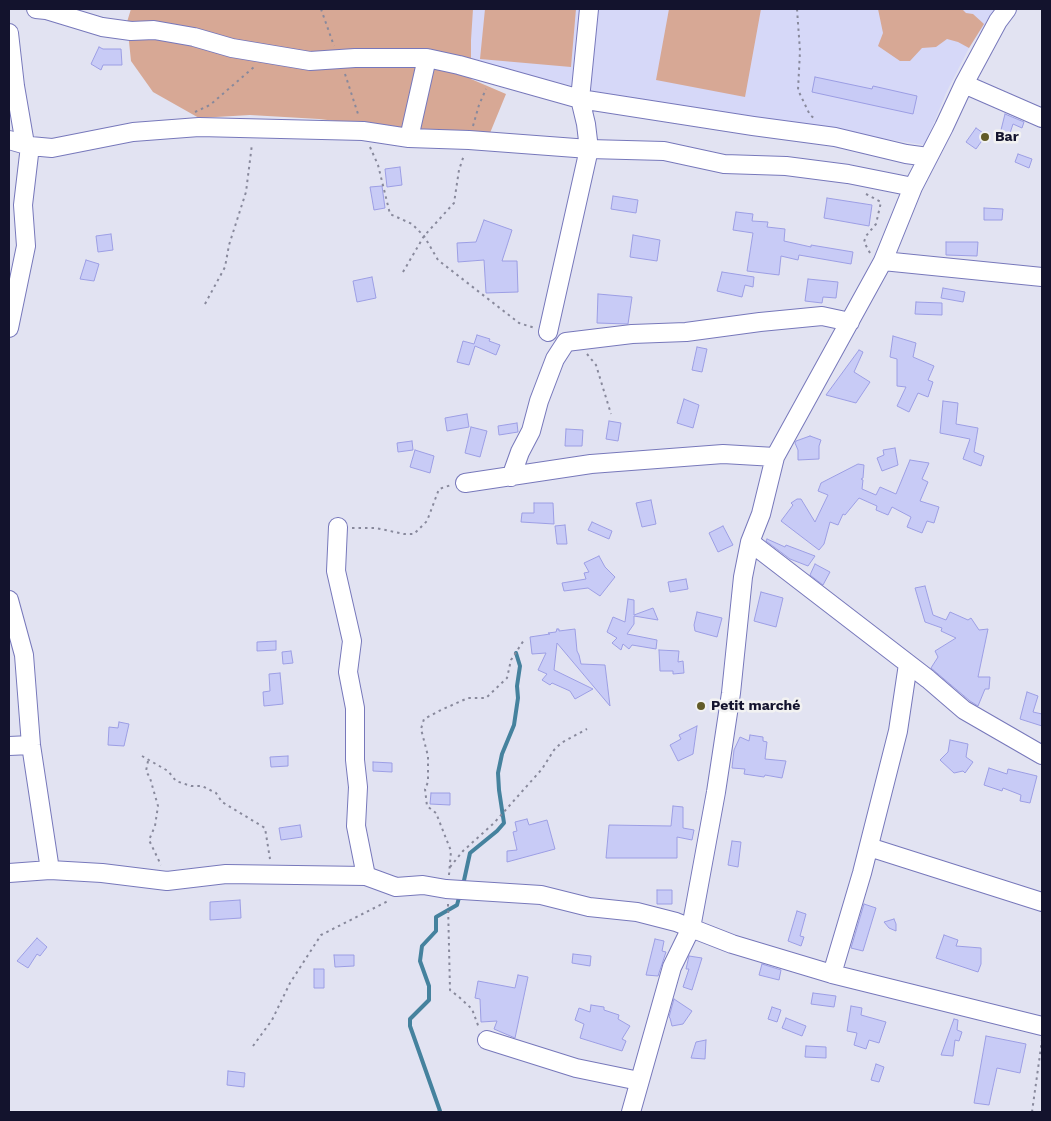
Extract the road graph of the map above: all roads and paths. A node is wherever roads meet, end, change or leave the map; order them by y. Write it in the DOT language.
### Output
graph roads {
  1 [pos="36,9"];
  2 [pos="321,9"];
  3 [pos="589,9"];
  4 [pos="1007,9"];
  5 [pos="9,33"];
  6 [pos="266,54"];
  7 [pos="427,58"];
  8 [pos="340,60"];
  9 [pos="497,75"];
  10 [pos="964,84"];
  11 [pos="580,99"];
  12 [pos="194,112"];
  13 [pos="1042,118"];
  14 [pos="254,129"];
  15 [pos="363,131"];
  16 [pos="409,138"];
  17 [pos="469,140"];
  18 [pos="22,143"];
  19 [pos="589,149"];
  20 [pos="928,158"];
  21 [pos="913,187"];
  22 [pos="424,236"];
  23 [pos="883,261"];
  24 [pos="403,272"];
  25 [pos="1042,277"];
  26 [pos="205,304"];
  27 [pos="850,322"];
  28 [pos="9,328"];
  29 [pos="548,332"];
  30 [pos="566,342"];
  31 [pos="611,414"];
  32 [pos="775,457"];
  33 [pos="511,477"];
  34 [pos="464,483"];
  35 [pos="338,527"];
  36 [pos="750,542"];
  37 [pos="9,606"];
  38 [pos="524,640"];
  39 [pos="908,664"];
  40 [pos="587,729"];
  41 [pos="31,745"];
  42 [pos="9,746"];
  43 [pos="1042,755"];
  44 [pos="142,756"];
  45 [pos="148,761"];
  46 [pos="869,847"];
  47 [pos="450,867"];
  48 [pos="50,870"];
  49 [pos="9,873"];
  50 [pos="273,875"];
  51 [pos="366,876"];
  52 [pos="167,880"];
  53 [pos="408,886"];
  54 [pos="446,889"];
  55 [pos="1042,902"];
  56 [pos="691,928"];
  57 [pos="832,974"];
  58 [pos="1042,1026"];
  59 [pos="1042,1034"];
  60 [pos="487,1040"];
  61 [pos="253,1046"];
  62 [pos="639,1081"];
  63 [pos="631,1112"];
  64 [pos="1032,1112"];
  1 -- 6 [label="street"];
  2 -- 8 [label="path"];
  3 -- 11 [label="street"];
  4 -- 10 [label="street"];
  5 -- 18 [label="street"];
  6 -- 8 [label="street"];
  6 -- 12 [label="path"];
  7 -- 8 [label="street"];
  7 -- 9 [label="street"];
  7 -- 16 [label="street"];
  8 -- 15 [label="path"];
  9 -- 11 [label="street"];
  9 -- 17 [label="path"];
  10 -- 13 [label="street"];
  10 -- 20 [label="street"];
  11 -- 19 [label="street"];
  11 -- 20 [label="street"];
  14 -- 15 [label="street"];
  14 -- 18 [label="street"];
  14 -- 26 [label="path"];
  15 -- 16 [label="street"];
  15 -- 22 [label="path"];
  16 -- 17 [label="street"];
  17 -- 19 [label="street"];
  17 -- 22 [label="path"];
  18 -- 28 [label="street"];
  19 -- 21 [label="street"];
  19 -- 29 [label="street"];
  20 -- 21 [label="street"];
  21 -- 23 [label="street"];
  22 -- 24 [label="path"];
  22 -- 29 [label="path"];
  23 -- 25 [label="street"];
  23 -- 27 [label="street"];
  27 -- 30 [label="street"];
  27 -- 32 [label="street"];
  30 -- 31 [label="path"];
  30 -- 33 [label="street"];
  32 -- 33 [label="street"];
  32 -- 36 [label="street"];
  33 -- 34 [label="street"];
  34 -- 35 [label="path"];
  35 -- 51 [label="street"];
  36 -- 39 [label="street"];
  36 -- 56 [label="street"];
  37 -- 41 [label="street"];
  38 -- 47 [label="path"];
  39 -- 43 [label="street"];
  39 -- 46 [label="street"];
  40 -- 47 [label="path"];
  41 -- 42 [label="street"];
  41 -- 48 [label="street"];
  44 -- 45 [label="path"];
  45 -- 50 [label="path"];
  45 -- 52 [label="path"];
  46 -- 55 [label="street"];
  46 -- 57 [label="street"];
  47 -- 54 [label="path"];
  48 -- 49 [label="street"];
  48 -- 52 [label="street"];
  50 -- 51 [label="street"];
  50 -- 52 [label="street"];
  51 -- 53 [label="street"];
  53 -- 54 [label="street"];
  53 -- 61 [label="path"];
  54 -- 56 [label="street"];
  54 -- 60 [label="path"];
  56 -- 57 [label="street"];
  56 -- 62 [label="street"];
  57 -- 58 [label="street"];
  59 -- 64 [label="path"];
  60 -- 62 [label="street"];
  62 -- 63 [label="street"];
}
